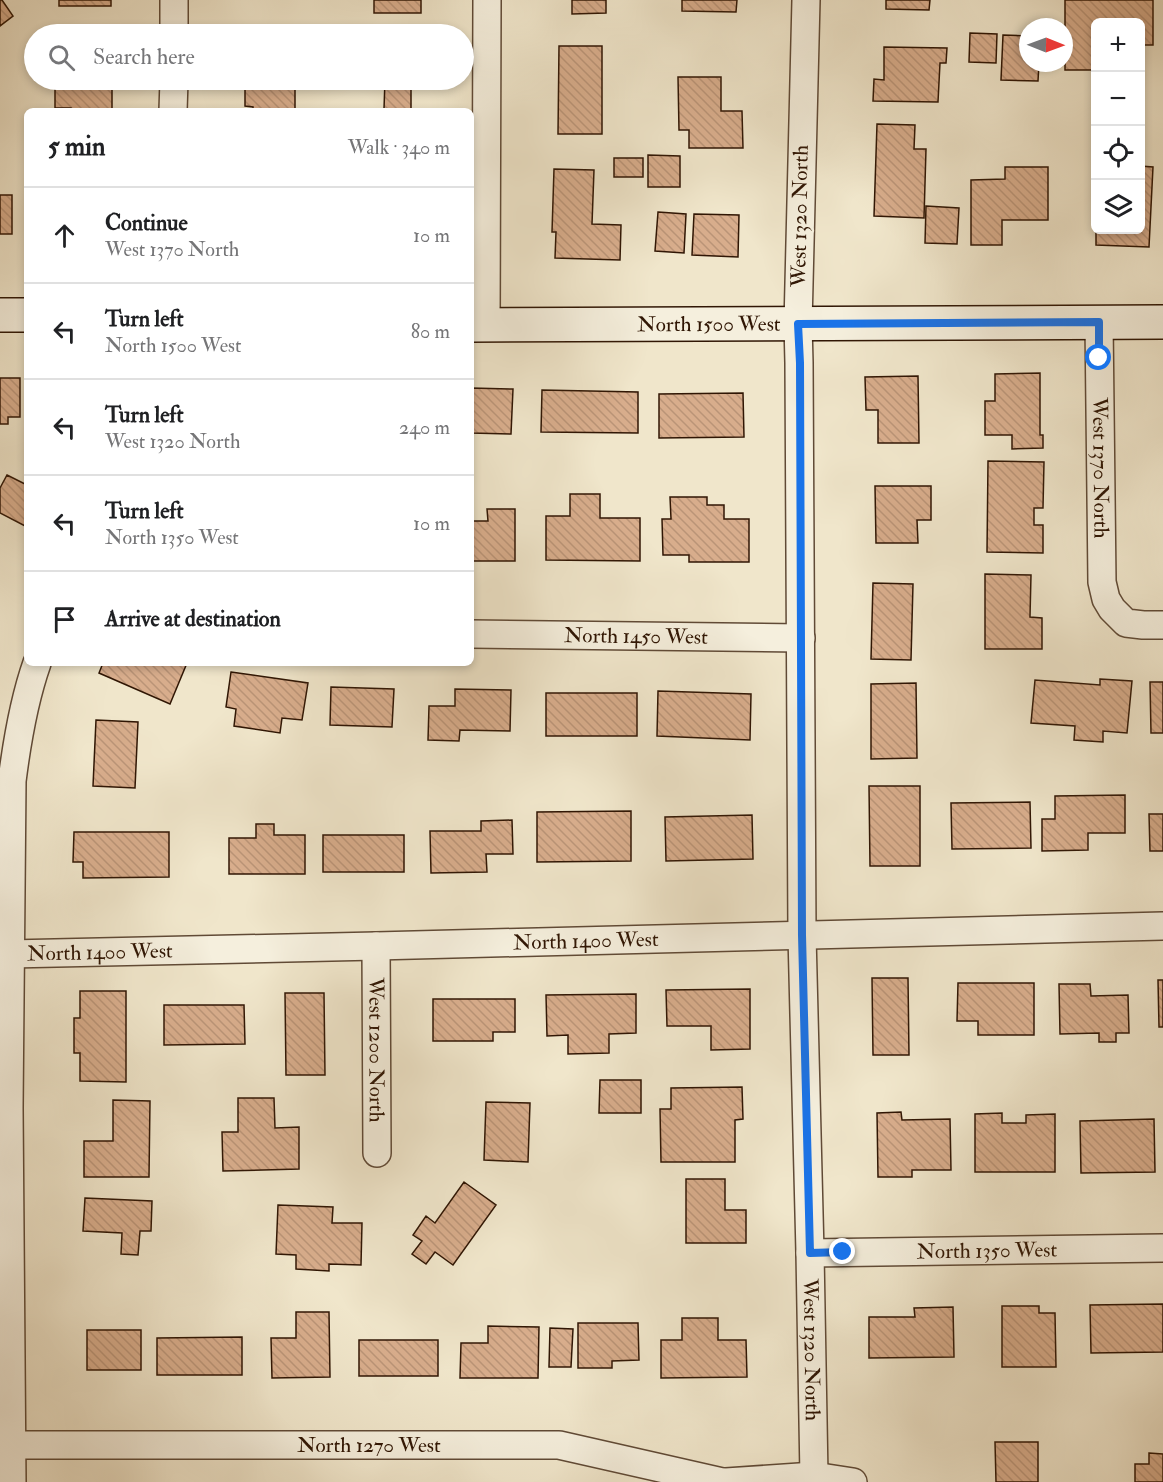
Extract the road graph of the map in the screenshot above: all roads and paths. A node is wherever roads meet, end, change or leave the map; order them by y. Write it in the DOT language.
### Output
graph roads {
  1 [pos="174,0"];
  2 [pos="488,0"];
  3 [pos="806,0"];
  4 [pos="174,24"];
  5 [pos="174,90"];
  6 [pos="174,108"];
  7 [pos="0,315"];
  8 [pos="24,315"];
  9 [pos="1099,322"];
  10 [pos="1163,322"];
  11 [pos="798,324"];
  12 [pos="478,325"];
  13 [pos="1163,625"];
  14 [pos="474,634"];
  15 [pos="801,638"];
  16 [pos="36,666"];
  17 [pos="1163,926"];
  18 [pos="802,935"];
  19 [pos="376,946"];
  20 [pos="9,954"];
  21 [pos="4,1108"];
  22 [pos="378,1153"];
  23 [pos="1163,1248"];
  24 [pos="810,1253"];
  25 [pos="12,1445"];
  26 [pos="814,1476"];
  27 [pos="12,1482"];
  28 [pos="724,1482"];
  29 [pos="853,1482"];
  1 -- 4 [label="street"];
  2 -- 12 [label="street"];
  3 -- 11 [label="street, West 1320 North"];
  5 -- 6 [label="street"];
  7 -- 8 [label="street"];
  9 -- 10 [label="street, North 1500 West"];
  9 -- 11 [label="street, North 1500 West"];
  9 -- 13 [label="street, West 1370 North"];
  11 -- 12 [label="street, North 1500 West"];
  11 -- 15 [label="street, West 1320 North"];
  14 -- 15 [label="street, North 1450 West"];
  15 -- 18 [label="street, West 1320 North"];
  16 -- 20 [label="street"];
  17 -- 18 [label="street, North 1400 West"];
  18 -- 19 [label="street, North 1400 West"];
  18 -- 24 [label="street, West 1320 North"];
  19 -- 20 [label="street, North 1400 West"];
  19 -- 22 [label="street, West 1200 North"];
  20 -- 21 [label="street"];
  21 -- 25 [label="street"];
  23 -- 24 [label="street, North 1350 West"];
  24 -- 26 [label="street, West 1320 North"];
  25 -- 27 [label="street"];
  25 -- 28 [label="street, North 1270 West"];
  26 -- 28 [label="street, North 1270 West"];
  26 -- 29 [label="street, North 1270 West"];
}
